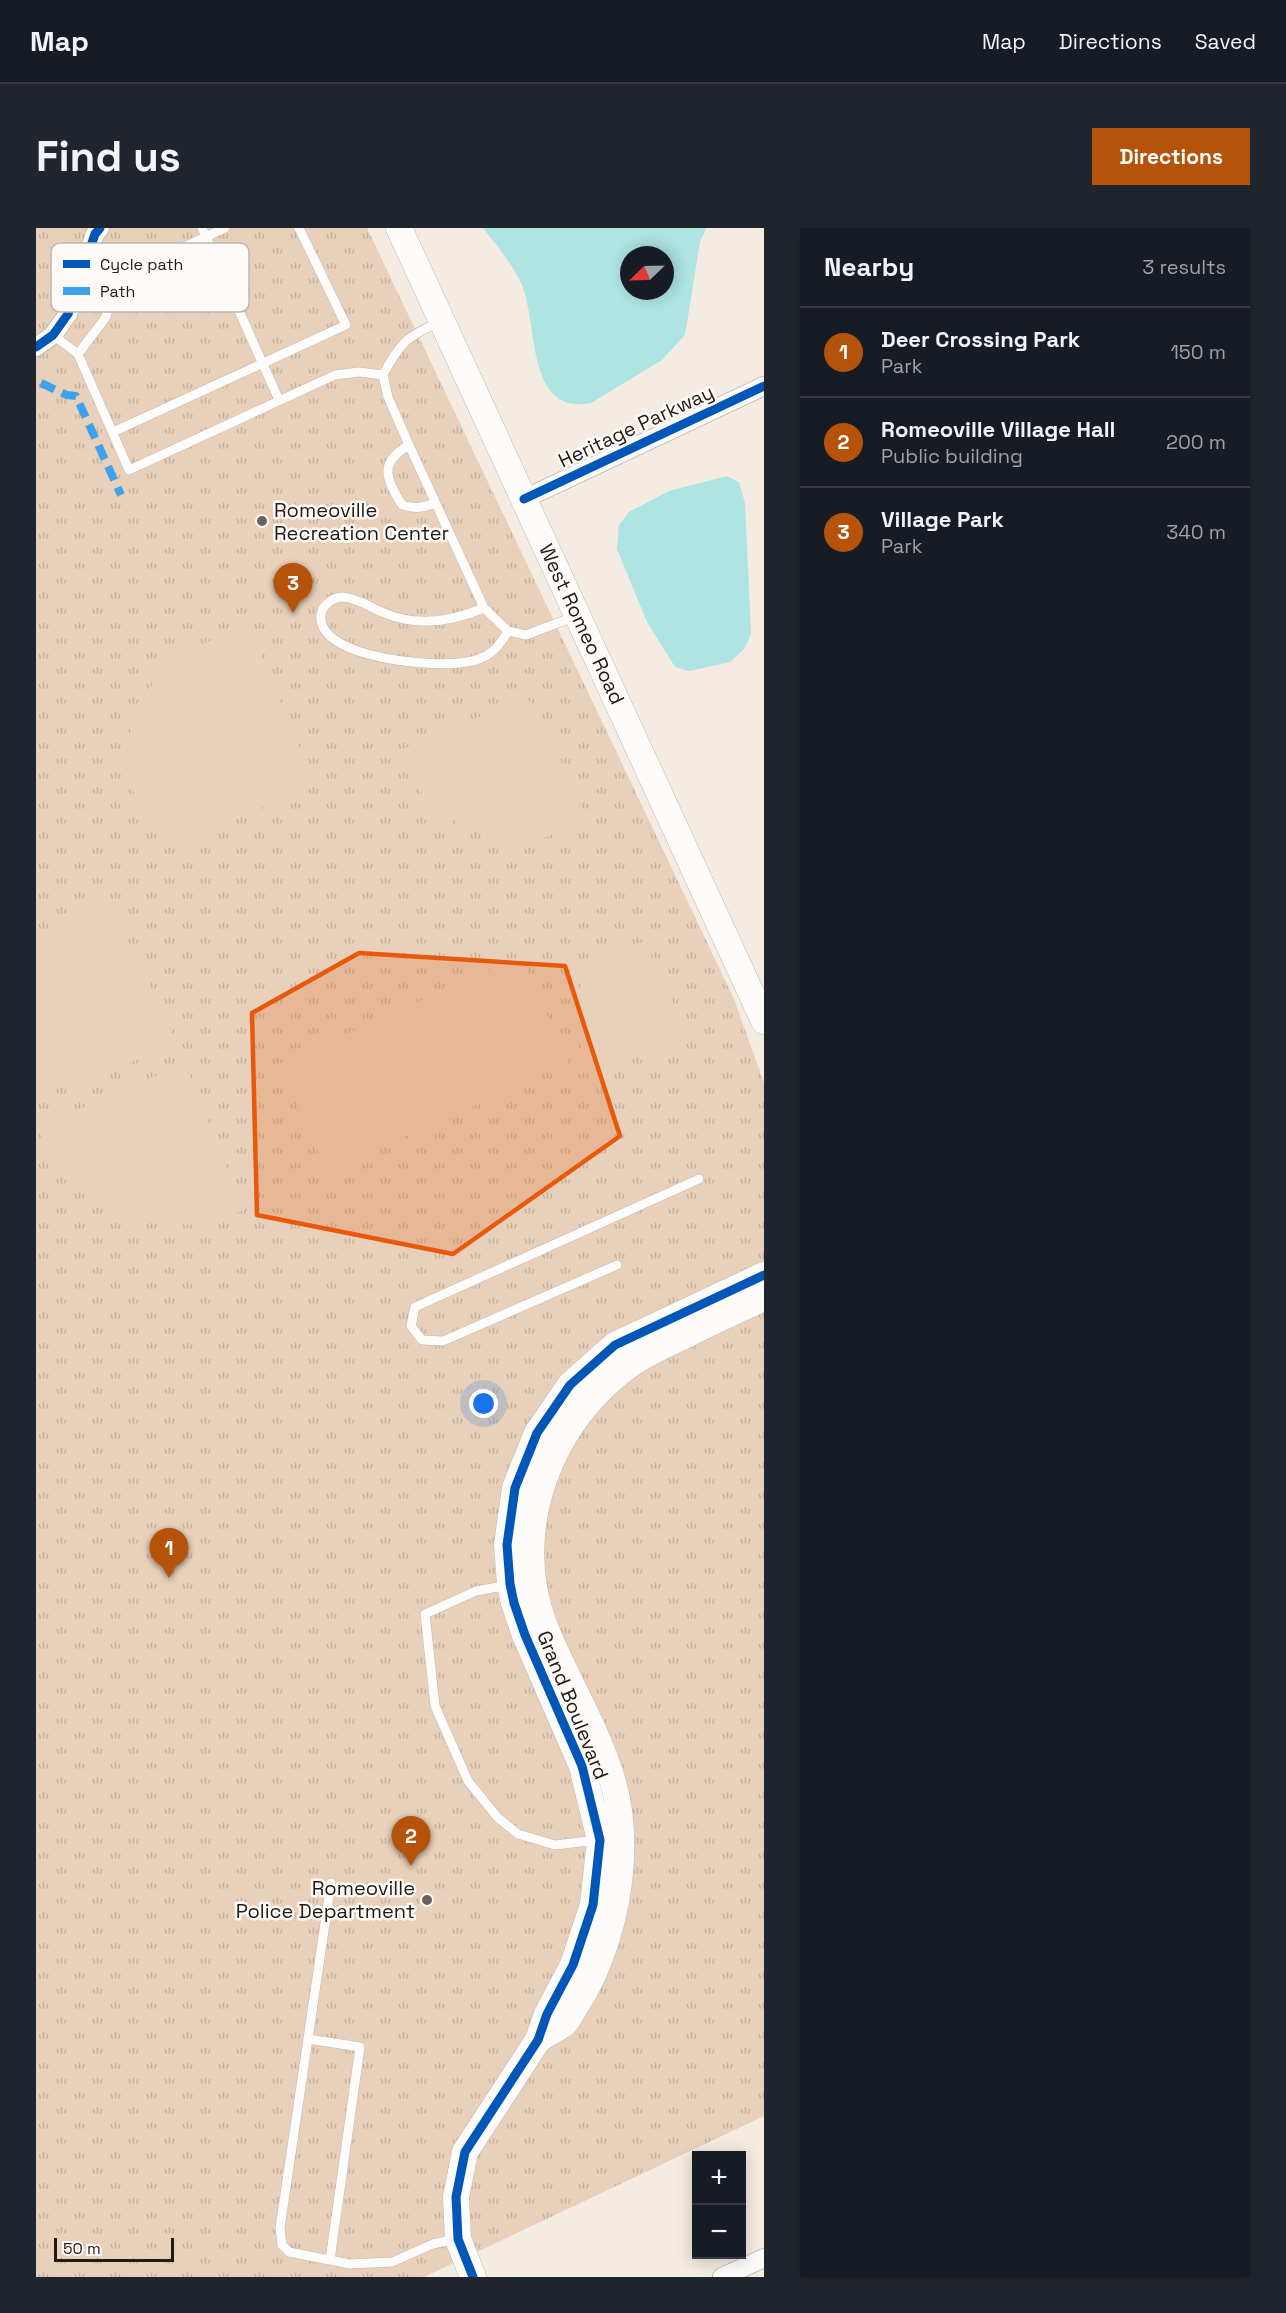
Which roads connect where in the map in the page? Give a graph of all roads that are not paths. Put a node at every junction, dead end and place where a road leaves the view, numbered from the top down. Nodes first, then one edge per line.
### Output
1 (100, 228) edge
2 (225, 228) edge
3 (299, 228) edge
4 (399, 228) edge
5 (203, 233) edge
6 (92, 243) edge
7 (184, 243) edge
8 (69, 312) edge
9 (107, 312) edge
10 (239, 312) edge
11 (443, 320) junction
12 (53, 335) junction
13 (36, 348) edge
14 (78, 354) junction
15 (262, 362) junction
16 (383, 375) junction
17 (762, 394) edge
18 (279, 400) junction
19 (113, 432) junction
20 (409, 446) junction
21 (524, 499) junction
22 (435, 503) junction
23 (484, 608) junction
24 (578, 615) junction
25 (508, 631) junction
26 (764, 1021) edge
27 (699, 1179) dead end
28 (617, 1265) dead end
29 (764, 1275) edge
30 (764, 1298) edge
31 (522, 1582) junction
32 (610, 1838) junction
33 (331, 1883) dead end
34 (308, 2039) junction
35 (458, 2239) junction
36 (764, 2258) edge
37 (330, 2260) junction
38 (730, 2275) edge
39 (473, 2277) edge

1 - 6 street
2 - 5 lane
3 - 15 lane
4 - 11 street, West Romeo Road
5 - 7 lane
8 - 12 street
9 - 14 lane
10 - 15 lane
11 - 16 lane
11 - 21 street, West Romeo Road
12 - 13 street
12 - 14 lane
14 - 19 lane
15 - 18 lane
15 - 19 lane
16 - 18 lane
16 - 20 lane
17 - 21 street, Heritage Parkway
18 - 19 lane
20 - 22 lane
20 - 22 lane
21 - 24 street, West Romeo Road
22 - 23 lane
23 - 25 lane
23 - 25 lane
24 - 25 lane
24 - 26 street, West Romeo Road
27 - 28 lane
29 - 31 street, Grand Boulevard
30 - 31 street, Grand Boulevard
31 - 32 street, Grand Boulevard
31 - 32 lane
32 - 35 street, Grand Boulevard
33 - 34 lane
34 - 37 lane
34 - 37 lane
35 - 37 lane
35 - 39 street, Grand Boulevard
36 - 38 street

